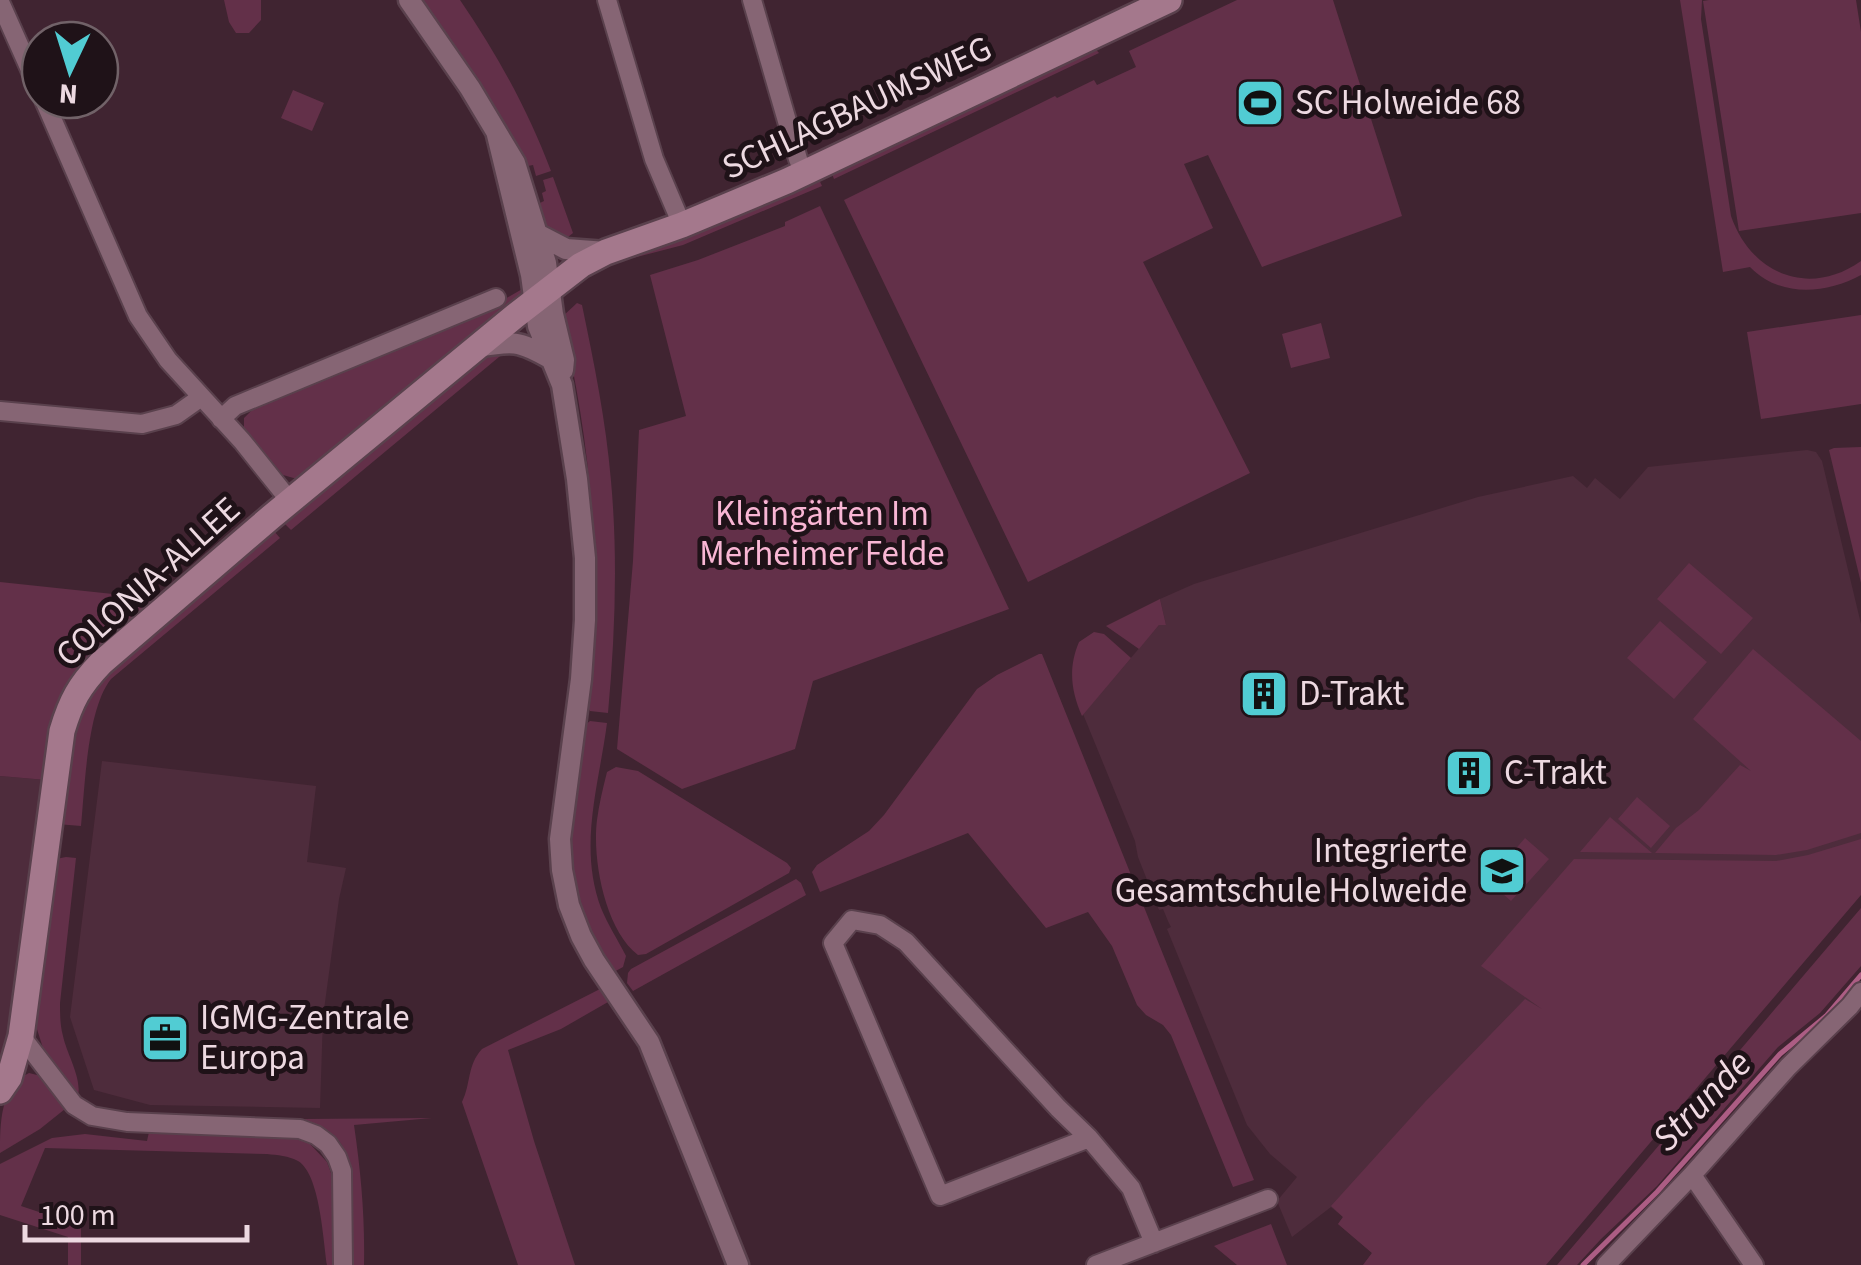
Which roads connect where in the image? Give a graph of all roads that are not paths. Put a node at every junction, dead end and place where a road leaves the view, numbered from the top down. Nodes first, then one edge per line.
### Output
1 (409, 0) edge
2 (607, 0) edge
3 (752, 0) edge
4 (1169, 0) edge
5 (0, 2) edge
6 (20, 47) edge
7 (53, 120) edge
8 (496, 131) junction
9 (804, 173) junction
10 (682, 226) junction
11 (539, 235) junction
12 (606, 252) junction
13 (542, 294) junction
14 (496, 298) dead end
15 (476, 347) junction
16 (551, 358) junction
17 (562, 385) junction
18 (200, 398) junction
19 (0, 411) edge
20 (222, 419) junction
21 (290, 501) junction
22 (1861, 992) edge
23 (21, 1036) junction
24 (0, 1091) edge
25 (1089, 1138) junction
26 (1692, 1175) junction
27 (1268, 1199) dead end
28 (1154, 1243) junction
29 (342, 1265) edge
30 (738, 1265) edge
31 (1096, 1265) edge
32 (1606, 1265) edge
33 (1754, 1265) edge

1 - 8 street
2 - 10 street
3 - 9 street
4 - 9 main road, SCHLAGBAUMSWEG
5 - 6 street
7 - 18 street
8 - 11 street
8 - 13 street
9 - 10 main road, SCHLAGBAUMSWEG
10 - 12 main road, SCHLAGBAUMSWEG
11 - 12 street
11 - 13 street
12 - 13 main road, SCHLAGBAUMSWEG
13 - 15 main road, COLONIA-ALLEE
13 - 16 street
13 - 17 street
14 - 20 street
15 - 16 street
15 - 21 main road, COLONIA-ALLEE
16 - 17 street
17 - 30 street
18 - 19 street
18 - 20 street
20 - 21 street
21 - 23 main road, COLONIA-ALLEE
22 - 26 street
23 - 24 main road, COLONIA-ALLEE
23 - 29 street
25 - 25 street
25 - 28 street
26 - 32 street
26 - 33 street
27 - 28 street
28 - 31 street

